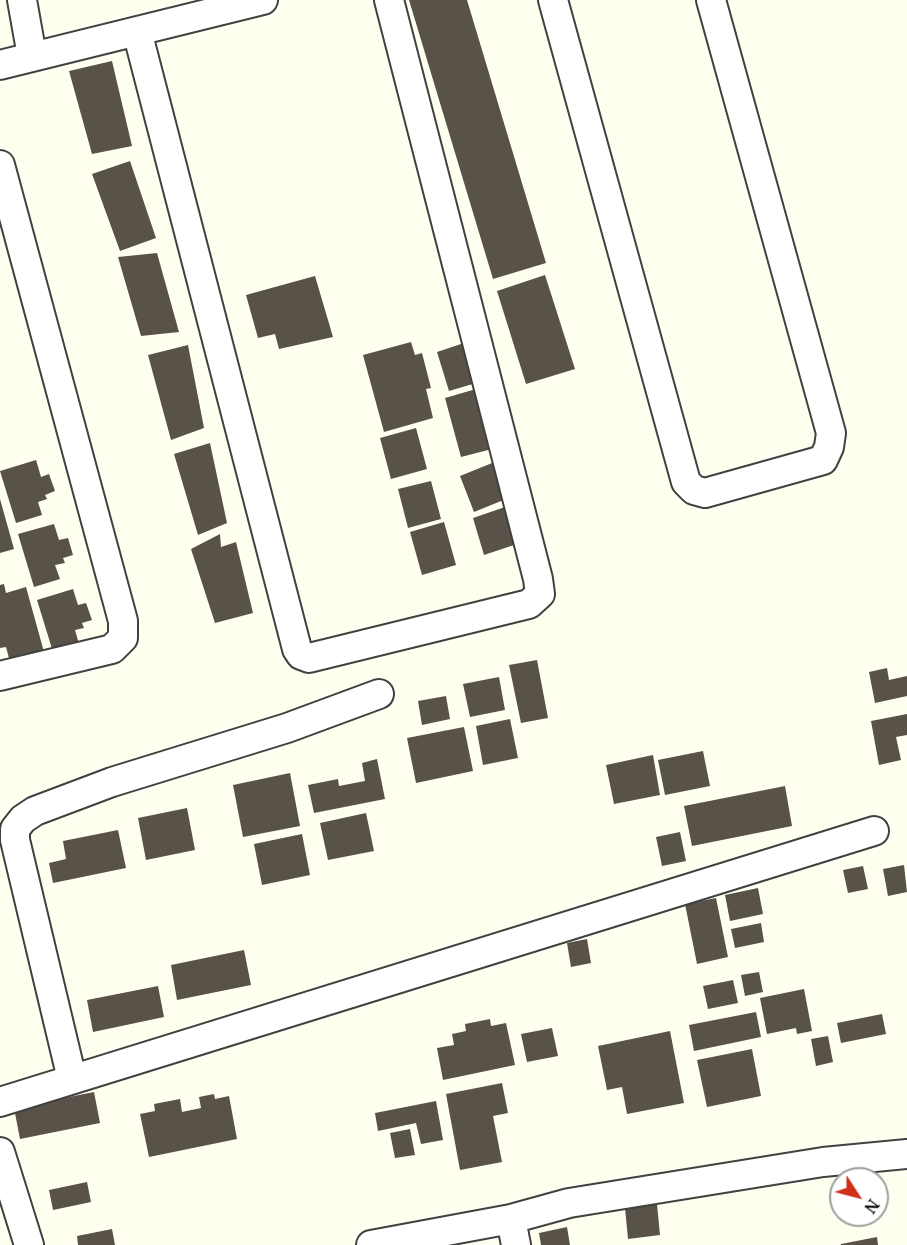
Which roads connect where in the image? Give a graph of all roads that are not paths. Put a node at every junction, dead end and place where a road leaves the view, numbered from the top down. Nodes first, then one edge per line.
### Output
1 (22, 0) edge
2 (263, 0) edge
3 (389, 0) edge
4 (553, 0) edge
5 (711, 0) edge
6 (196, 8) edge
7 (137, 31) junction
8 (32, 56) junction
9 (0, 65) edge
10 (0, 165) edge
11 (0, 676) edge
12 (379, 694) dead end
13 (874, 831) dead end
14 (72, 1079) junction
15 (0, 1102) edge
16 (0, 1152) edge
17 (907, 1154) edge
18 (514, 1232) edge
19 (29, 1245) edge
20 (371, 1245) edge

1 - 8 street
2 - 6 street
3 - 7 street
4 - 5 street
6 - 7 street
7 - 8 street
8 - 9 street
10 - 11 street
12 - 14 street
13 - 14 street
14 - 15 street
16 - 19 street
17 - 18 street
18 - 20 street

